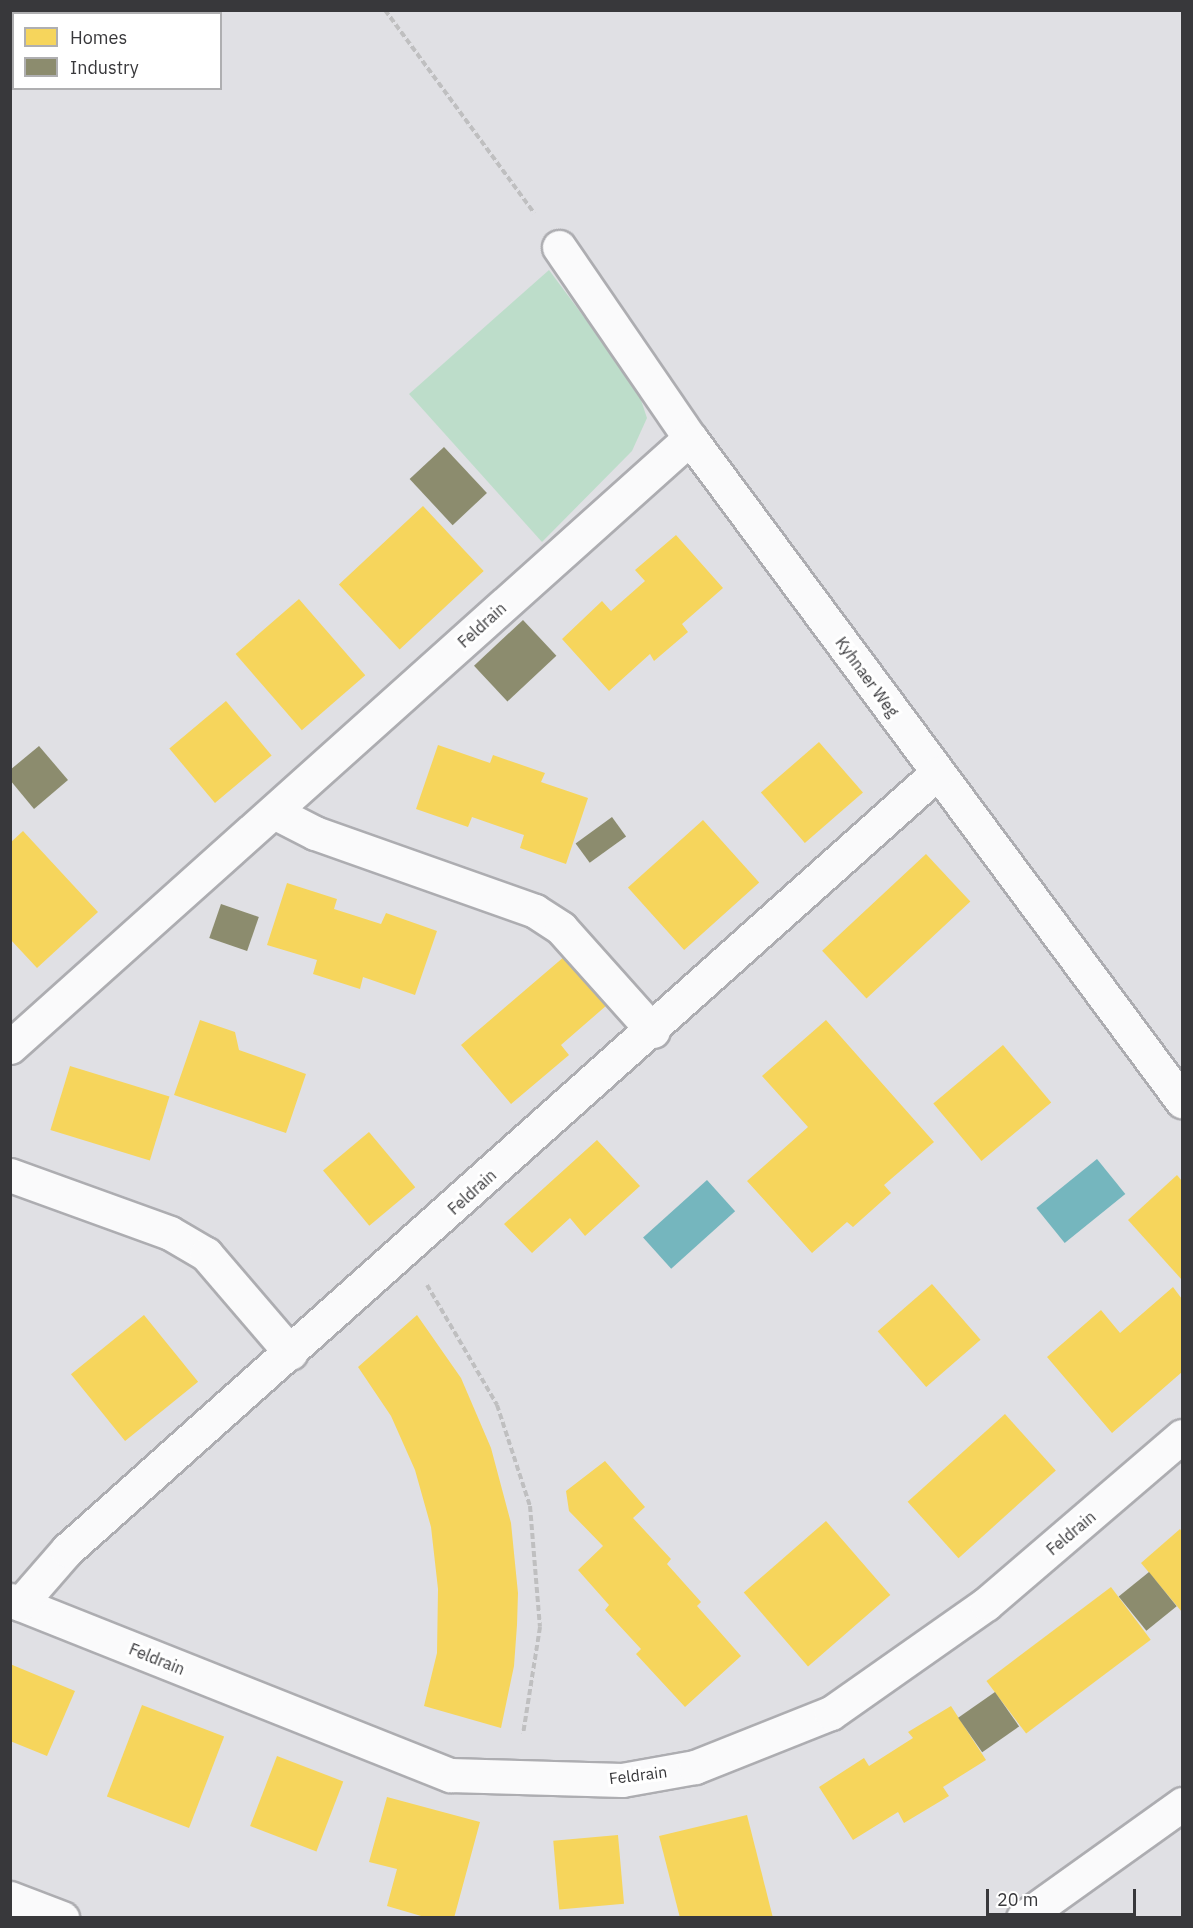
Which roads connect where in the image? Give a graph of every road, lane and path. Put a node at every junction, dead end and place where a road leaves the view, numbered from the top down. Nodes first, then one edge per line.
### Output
1 (386, 10) edge
2 (559, 248) joint
3 (690, 438) junction
4 (937, 773) junction
5 (274, 812) junction
6 (652, 1031) junction
7 (10, 1047) edge
8 (1182, 1101) edge
9 (10, 1175) edge
10 (404, 1253) junction
11 (291, 1353) junction
12 (1182, 1436) edge
13 (15, 1602) edge
14 (514, 1779) junction
15 (1182, 1804) edge
16 (10, 1898) edge
17 (62, 1917) edge
18 (1023, 1917) edge

1 - 2 path
2 - 3 street, Kyhnaer Weg
3 - 4 street, Kyhnaer Weg
3 - 5 street, Feldrain
4 - 6 street, Feldrain
4 - 8 street, Kyhnaer Weg
5 - 6 street
5 - 7 street, Feldrain
6 - 10 street, Feldrain
9 - 11 street
10 - 11 street, Feldrain
10 - 14 path
11 - 13 street, Feldrain
12 - 14 street, Feldrain
13 - 14 street, Feldrain
15 - 18 street
16 - 17 street

